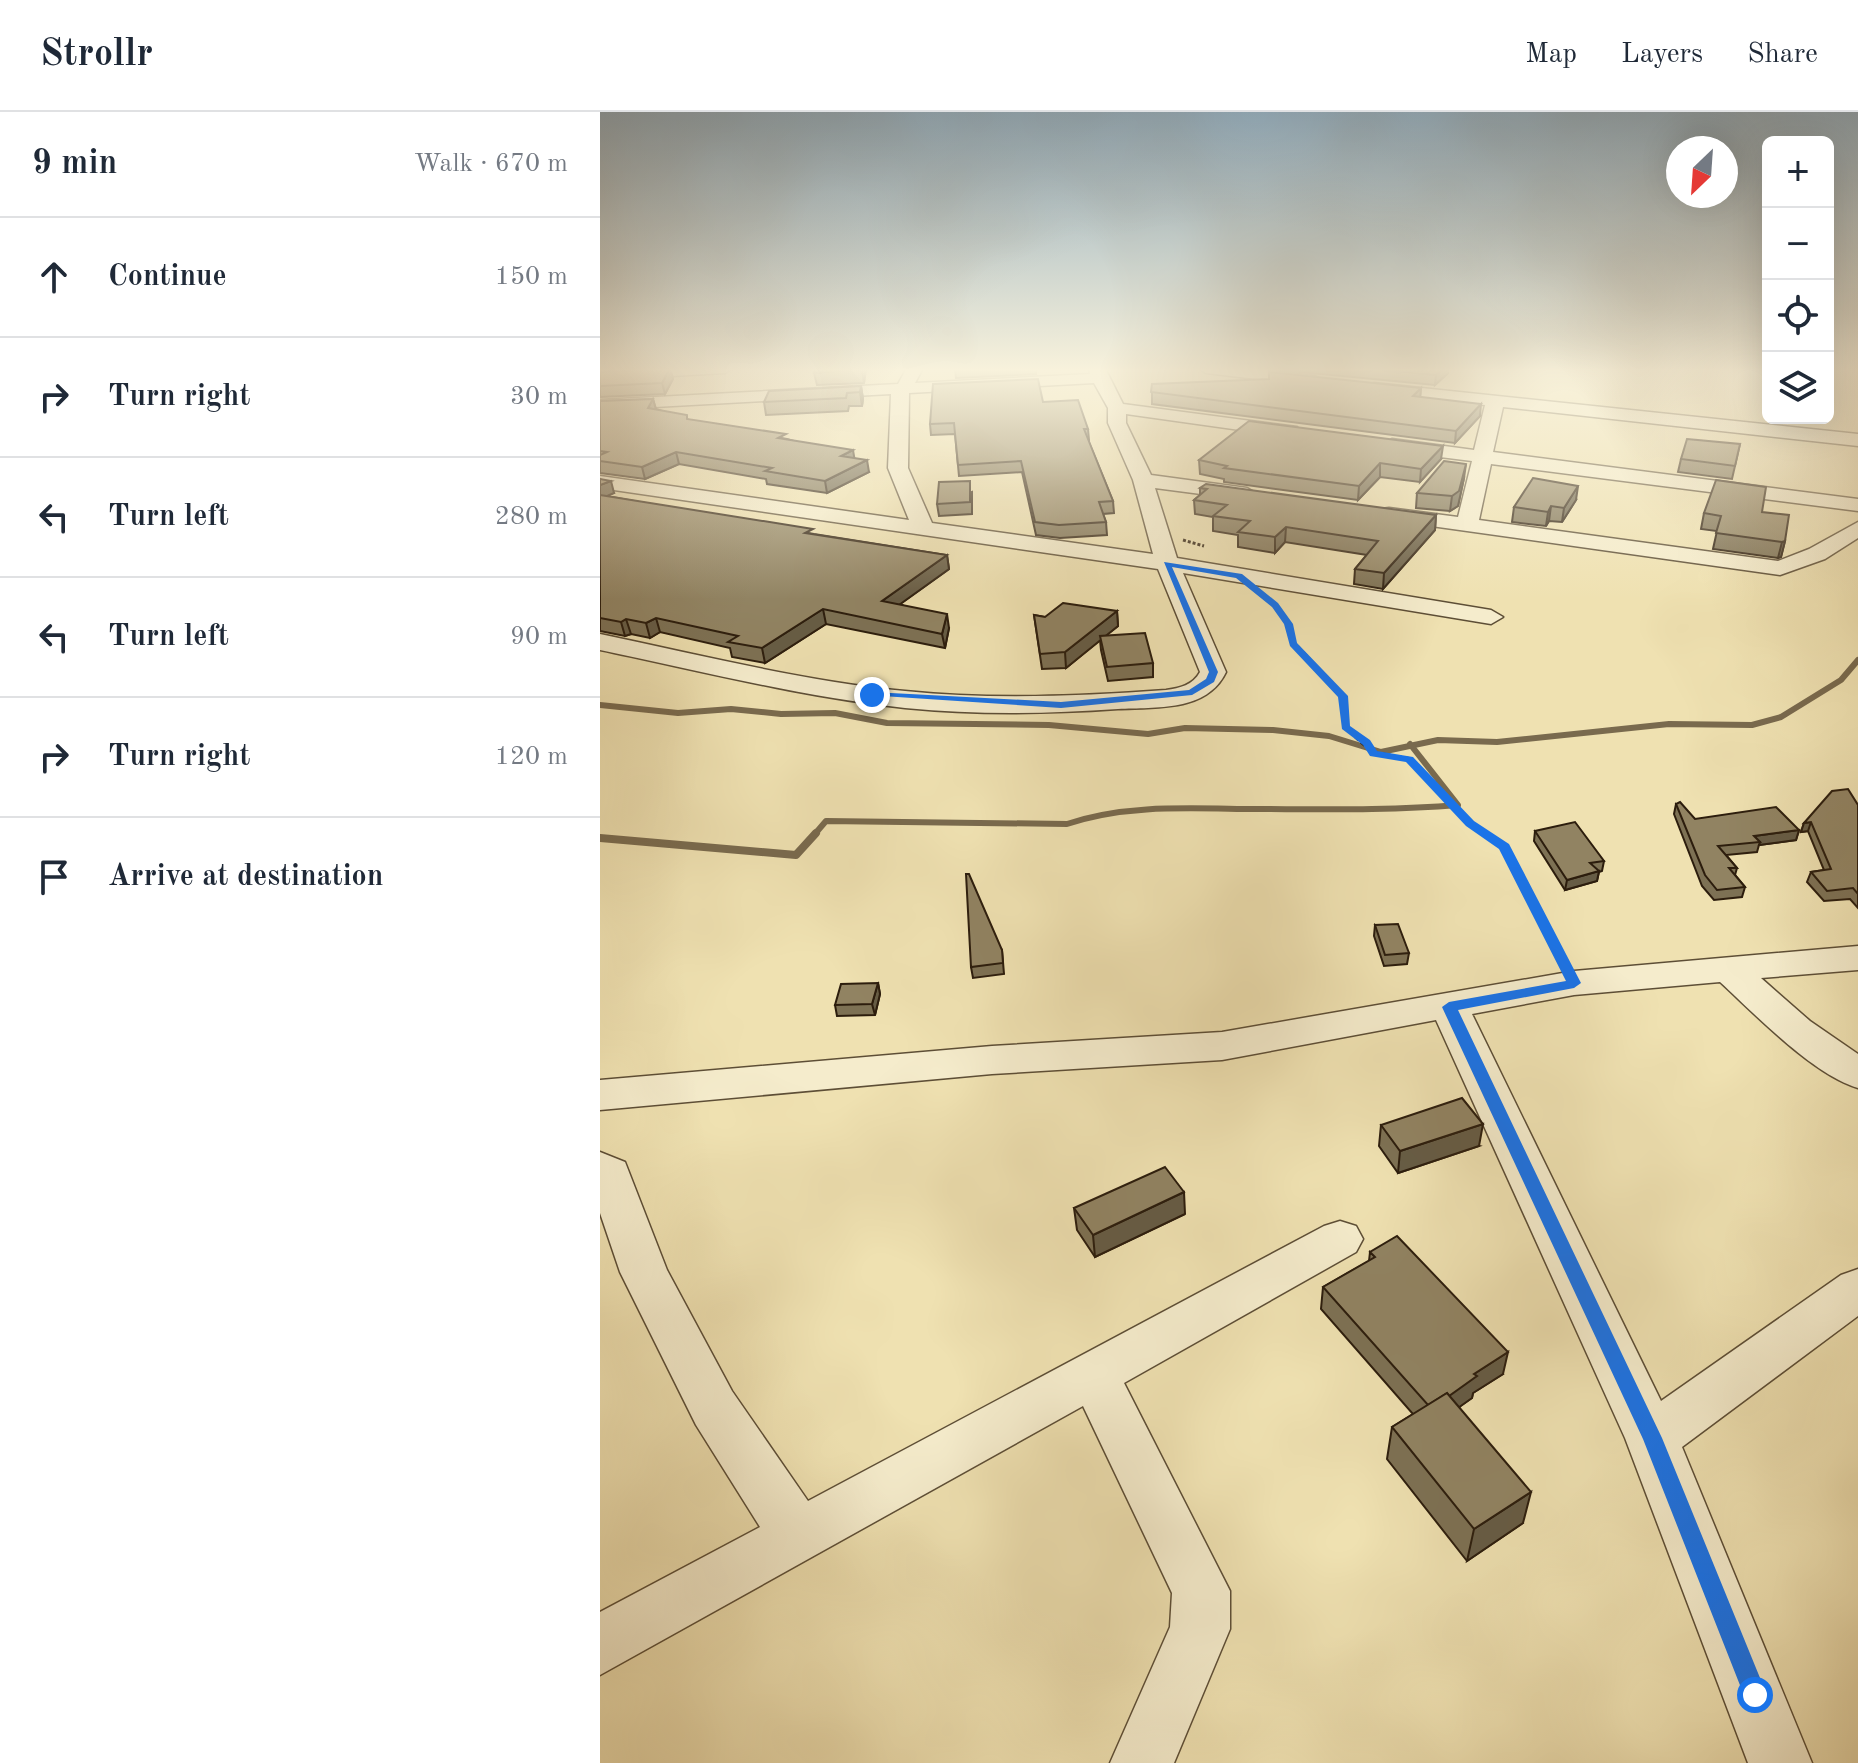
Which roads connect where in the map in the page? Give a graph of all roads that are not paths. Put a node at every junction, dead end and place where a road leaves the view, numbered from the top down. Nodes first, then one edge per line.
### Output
1 (898, 445) edge
2 (1127, 445) edge
3 (1398, 445) edge
4 (1486, 445) edge
5 (1483, 457) junction
6 (1143, 480) junction
7 (600, 482) edge
8 (1266, 497) edge
9 (1858, 505) edge
10 (1374, 512) edge
11 (1467, 524) junction
12 (1858, 529) edge
13 (924, 530) junction
14 (1167, 563) junction
15 (1491, 617) dead end
16 (600, 642) edge
17 (1858, 958) edge
18 (1730, 971) junction
19 (1449, 1007) junction
20 (1858, 1074) edge
21 (600, 1095) edge
22 (600, 1169) edge
23 (1340, 1239) dead end
24 (1858, 1289) edge
25 (1094, 1376) junction
26 (1652, 1438) junction
27 (799, 1536) junction
28 (600, 1645) edge
29 (1142, 1763) edge
30 (1780, 1763) edge

1 - 13 street
2 - 6 street
3 - 5 street
4 - 5 street
5 - 9 street
5 - 11 street
6 - 8 street
6 - 14 street
7 - 13 street
10 - 11 street
11 - 12 street
13 - 14 street
14 - 15 street
14 - 16 street
17 - 18 street
18 - 19 street
18 - 20 street
19 - 21 street
19 - 26 street
22 - 27 street
23 - 25 street
24 - 26 street
25 - 27 street
25 - 29 street
26 - 30 street
27 - 28 street

